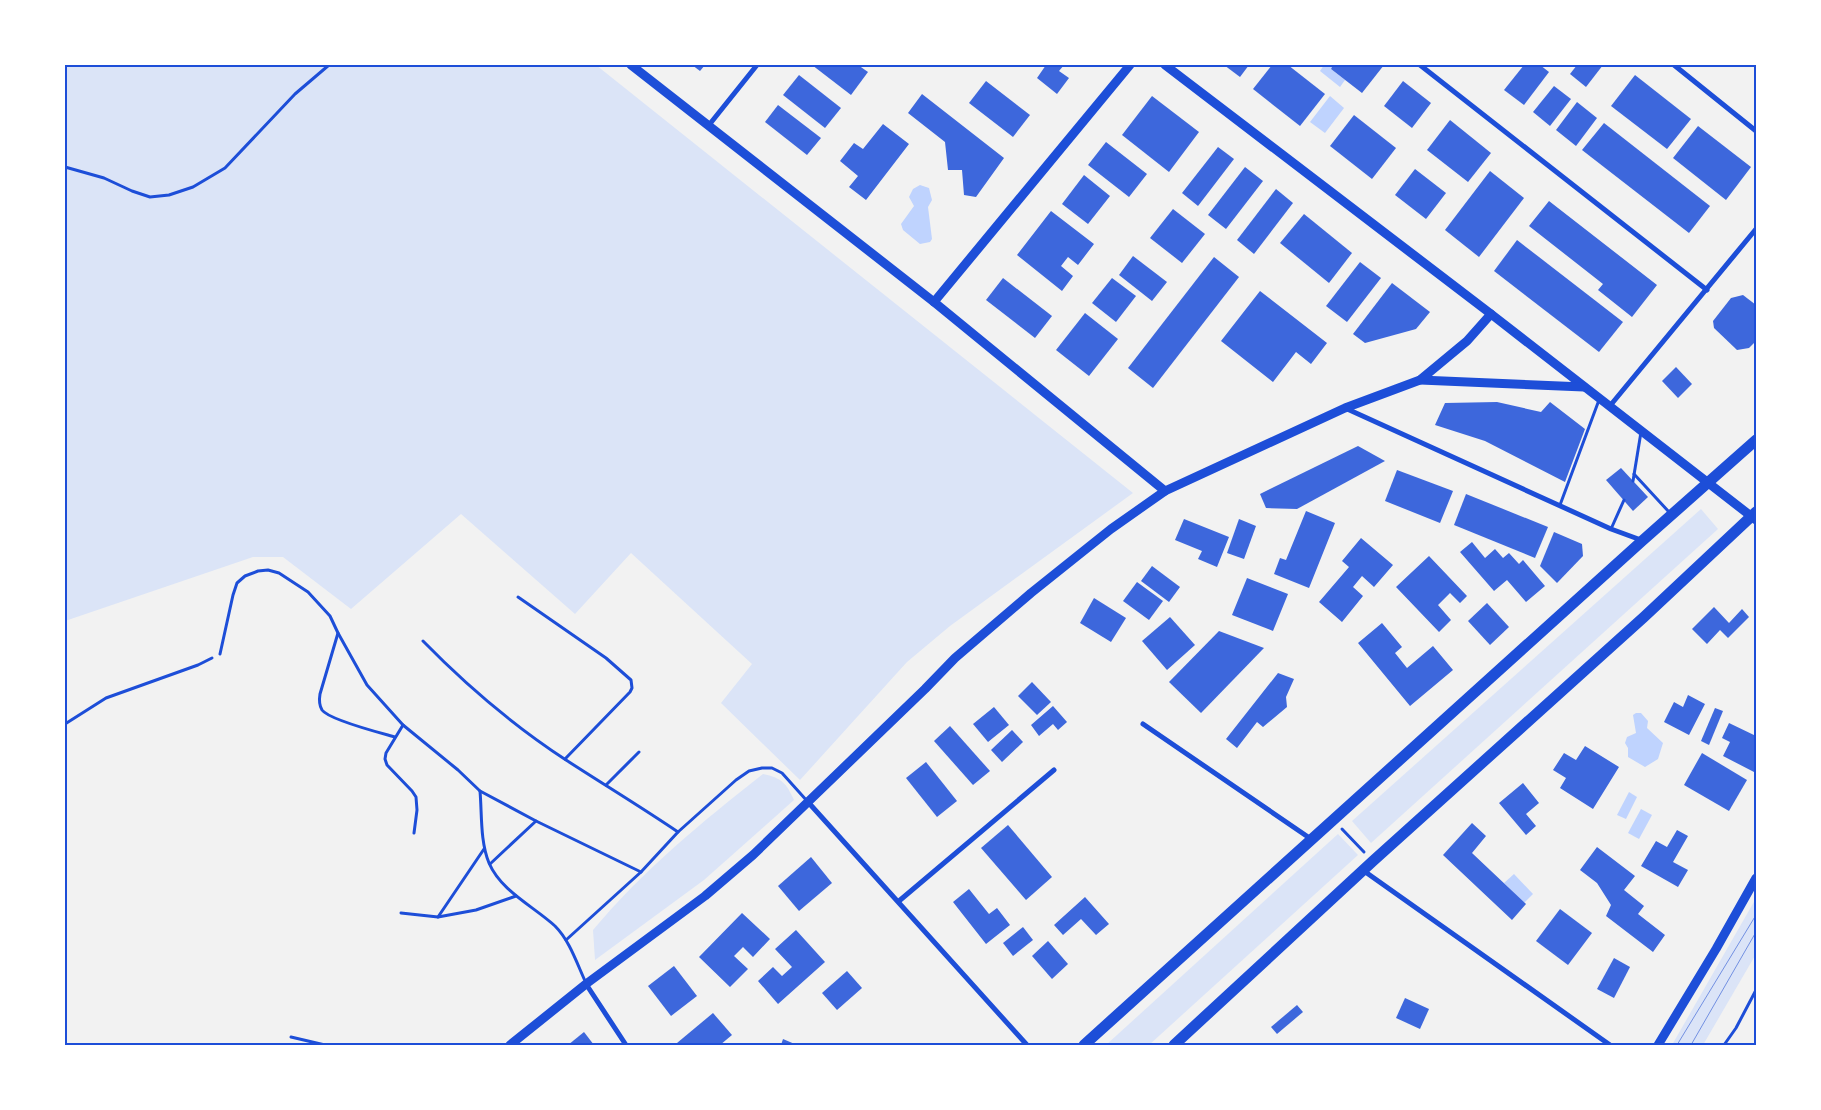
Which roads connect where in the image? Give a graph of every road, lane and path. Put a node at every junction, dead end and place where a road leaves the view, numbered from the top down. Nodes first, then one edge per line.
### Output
1 (329, 65) edge
2 (631, 65) edge
3 (757, 65) edge
4 (1130, 65) edge
5 (1165, 65) edge
6 (1420, 65) edge
7 (1674, 65) edge
8 (708, 125) junction
9 (1756, 131) edge
10 (65, 167) edge
11 (1756, 229) edge
12 (1707, 290) junction
13 (934, 302) junction
14 (1491, 314) junction
15 (1420, 380) junction
16 (1584, 387) junction
17 (1599, 398) junction
18 (1610, 407) junction
19 (1345, 408) junction
20 (1641, 431) junction
21 (1756, 440) edge
22 (1634, 474) junction
23 (1633, 481) dead end
24 (1708, 483) junction
25 (1165, 491) junction
26 (1624, 500) dead end
27 (1560, 505) junction
28 (1671, 515) junction
29 (1755, 516) edge
30 (1611, 528) junction
31 (1642, 540) junction
32 (518, 597) dead end
33 (338, 633) junction
34 (422, 641) dead end
35 (220, 654) joint
36 (65, 724) edge
37 (1143, 724) dead end
38 (403, 725) junction
39 (395, 737) junction
40 (639, 752) dead end
41 (565, 759) junction
42 (1054, 770) dead end
43 (606, 785) junction
44 (480, 791) junction
45 (808, 802) junction
46 (1333, 820) junction
47 (536, 821) junction
48 (678, 832) junction
49 (414, 833) dead end
50 (1311, 840) junction
51 (484, 849) junction
52 (1373, 861) junction
53 (490, 864) junction
54 (1364, 870) junction
55 (641, 872) junction
56 (1756, 878) edge
57 (517, 896) junction
58 (899, 901) junction
59 (401, 912) dead end
60 (438, 917) junction
61 (566, 940) junction
62 (586, 984) junction
63 (1756, 990) edge
64 (291, 1037) dead end
65 (325, 1045) edge
66 (510, 1045) edge
67 (626, 1045) edge
68 (1027, 1045) edge
69 (1084, 1045) edge
70 (1174, 1045) edge
71 (1610, 1045) edge
72 (1658, 1045) edge
73 (1724, 1045) edge

1 - 10 lane
2 - 8 street
3 - 8 street
4 - 13 street
5 - 14 street
6 - 12 street
7 - 9 street
8 - 13 street
11 - 12 street
12 - 18 street
13 - 25 street
14 - 15 street
14 - 16 street
15 - 16 street
15 - 19 street
16 - 17 street
17 - 18 street
17 - 27 lane
18 - 20 street
19 - 25 street
19 - 27 street
20 - 22 lane
20 - 24 street
21 - 24 highway
22 - 23 lane
22 - 28 lane
24 - 28 highway
24 - 29 street
25 - 45 street
26 - 30 lane
27 - 30 street
28 - 31 highway
29 - 52 highway
30 - 31 street
31 - 46 highway
32 - 41 lane
33 - 35 lane
33 - 38 lane
33 - 39 lane
34 - 41 lane
35 - 36 path
37 - 50 street
38 - 39 lane
38 - 44 lane
39 - 49 lane
40 - 43 lane
41 - 43 lane
42 - 58 street
43 - 48 lane
44 - 47 lane
44 - 51 lane
45 - 48 lane
45 - 58 street
45 - 62 street
46 - 50 highway
46 - 52 path
47 - 53 lane
47 - 55 lane
48 - 55 lane
50 - 69 highway
51 - 53 lane
51 - 60 lane
52 - 54 highway
53 - 57 lane
54 - 70 highway
54 - 71 street
55 - 61 lane
56 - 72 street
57 - 60 lane
57 - 61 lane
58 - 68 street
59 - 60 lane
61 - 62 lane
62 - 66 street
62 - 67 street
63 - 73 path
64 - 65 lane

